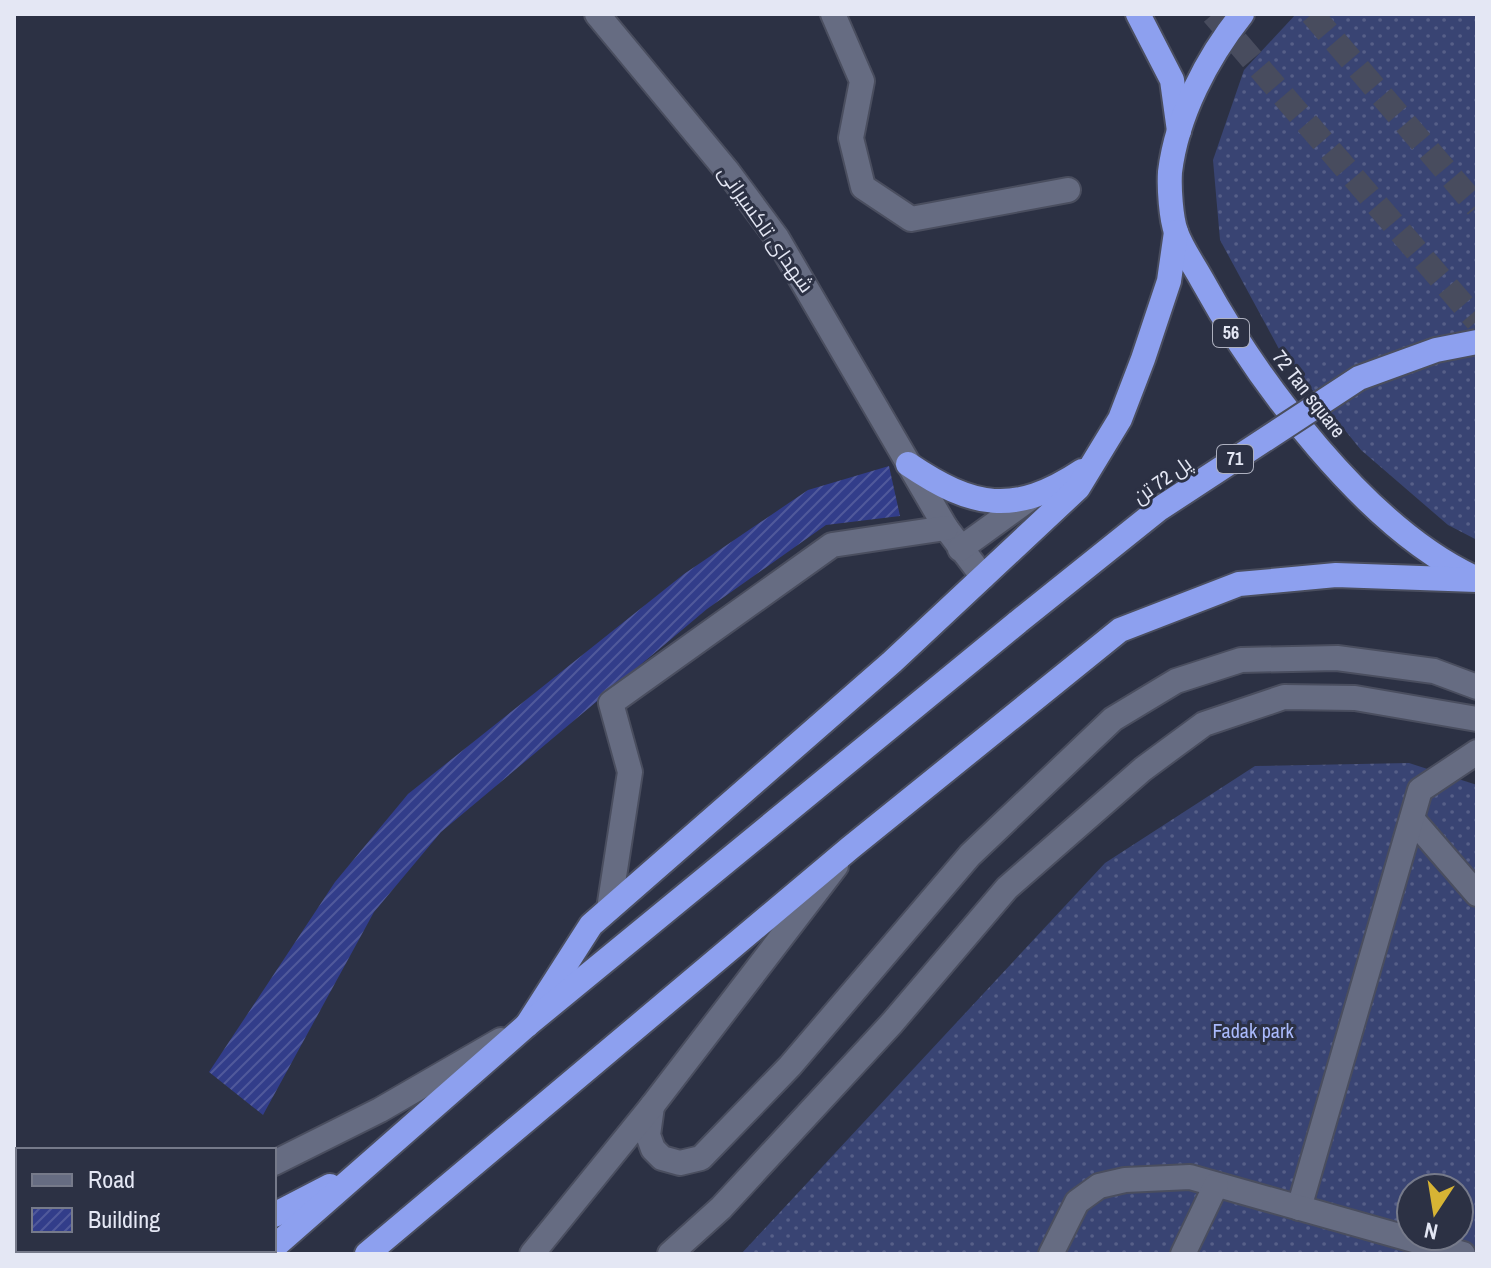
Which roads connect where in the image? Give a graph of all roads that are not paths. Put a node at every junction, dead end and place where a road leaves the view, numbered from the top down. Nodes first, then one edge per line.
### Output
1 (597, 14) edge
2 (833, 14) edge
3 (1138, 14) edge
4 (1242, 14) edge
5 (1180, 136) junction
6 (1068, 190) dead end
7 (1176, 232) junction
8 (1477, 342) edge
9 (1094, 463) junction
10 (908, 464) junction
11 (1029, 499) junction
12 (946, 528) junction
13 (960, 549) junction
14 (983, 577) junction
15 (1477, 580) edge
16 (1477, 687) edge
17 (1477, 719) edge
18 (1477, 752) edge
19 (1412, 819) junction
20 (850, 848) junction
21 (1477, 894) edge
22 (609, 909) junction
23 (527, 1025) junction
24 (652, 1106) junction
25 (276, 1162) edge
26 (371, 1164) junction
27 (1216, 1185) junction
28 (1299, 1208) junction
29 (276, 1214) edge
30 (276, 1246) edge
31 (367, 1254) edge
32 (532, 1254) edge
33 (670, 1254) edge
34 (1051, 1254) edge
35 (1183, 1254) edge
36 (1463, 1254) edge

1 - 10 street, شهدای تاکسیرانی
2 - 6 street
3 - 5 highway
4 - 5 highway, 72 Tan square / 56
5 - 7 highway, 72 Tan square / 56
7 - 9 highway
7 - 15 highway, 72 Tan square / 56
8 - 23 highway, پل 72 تن / 71, bridge
9 - 11 highway
9 - 14 highway
10 - 11 highway
10 - 12 street, شهدای تاکسیرانی
11 - 13 street
12 - 13 street, شهدای تاکسیرانی
12 - 22 street
13 - 14 street, شهدای تاکسیرانی
14 - 22 highway
15 - 20 highway
16 - 24 street
17 - 33 street
18 - 19 street
19 - 21 street
19 - 28 street
20 - 24 street
20 - 31 highway
22 - 23 highway
23 - 25 street
23 - 26 highway
24 - 32 street
26 - 29 highway
26 - 30 highway
27 - 28 street
27 - 34 street
27 - 35 street
28 - 36 street

